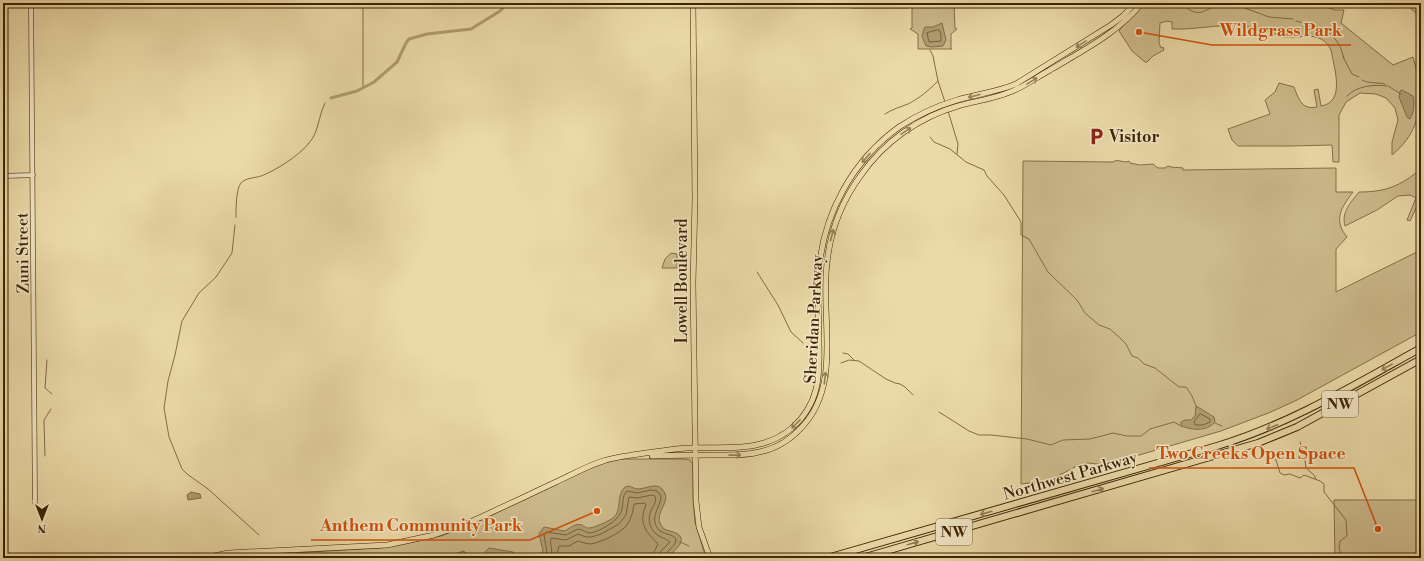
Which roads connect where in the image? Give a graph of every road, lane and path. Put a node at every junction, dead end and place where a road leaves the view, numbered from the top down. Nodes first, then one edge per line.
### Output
1 (31, 3) edge
2 (693, 3) edge
3 (1135, 3) edge
4 (1142, 3) edge
5 (33, 175) junction
6 (3, 176) edge
7 (1421, 348) edge
8 (1421, 359) edge
9 (696, 448) junction
10 (696, 455) junction
11 (629, 456) junction
12 (35, 502) dead end
13 (205, 558) edge
14 (710, 558) edge
15 (827, 558) edge
16 (862, 558) edge

1 - 5 street, Zuni Street
2 - 9 main road, Lowell Boulevard
3 -> 9 main road, Sheridan Parkway
10 -> 4 main road, Sheridan Parkway
5 - 6 street
5 - 12 street, Zuni Street
7 -> 15 highway, Northwest Parkway / NW
16 -> 8 highway, Northwest Parkway / NW
9 - 10 main road, Lowell Boulevard
9 - 11 main road, Sheridan Parkway
10 - 11 main road, Sheridan Parkway
10 - 14 main road, Lowell Boulevard
11 - 13 main road, Sheridan Parkway

